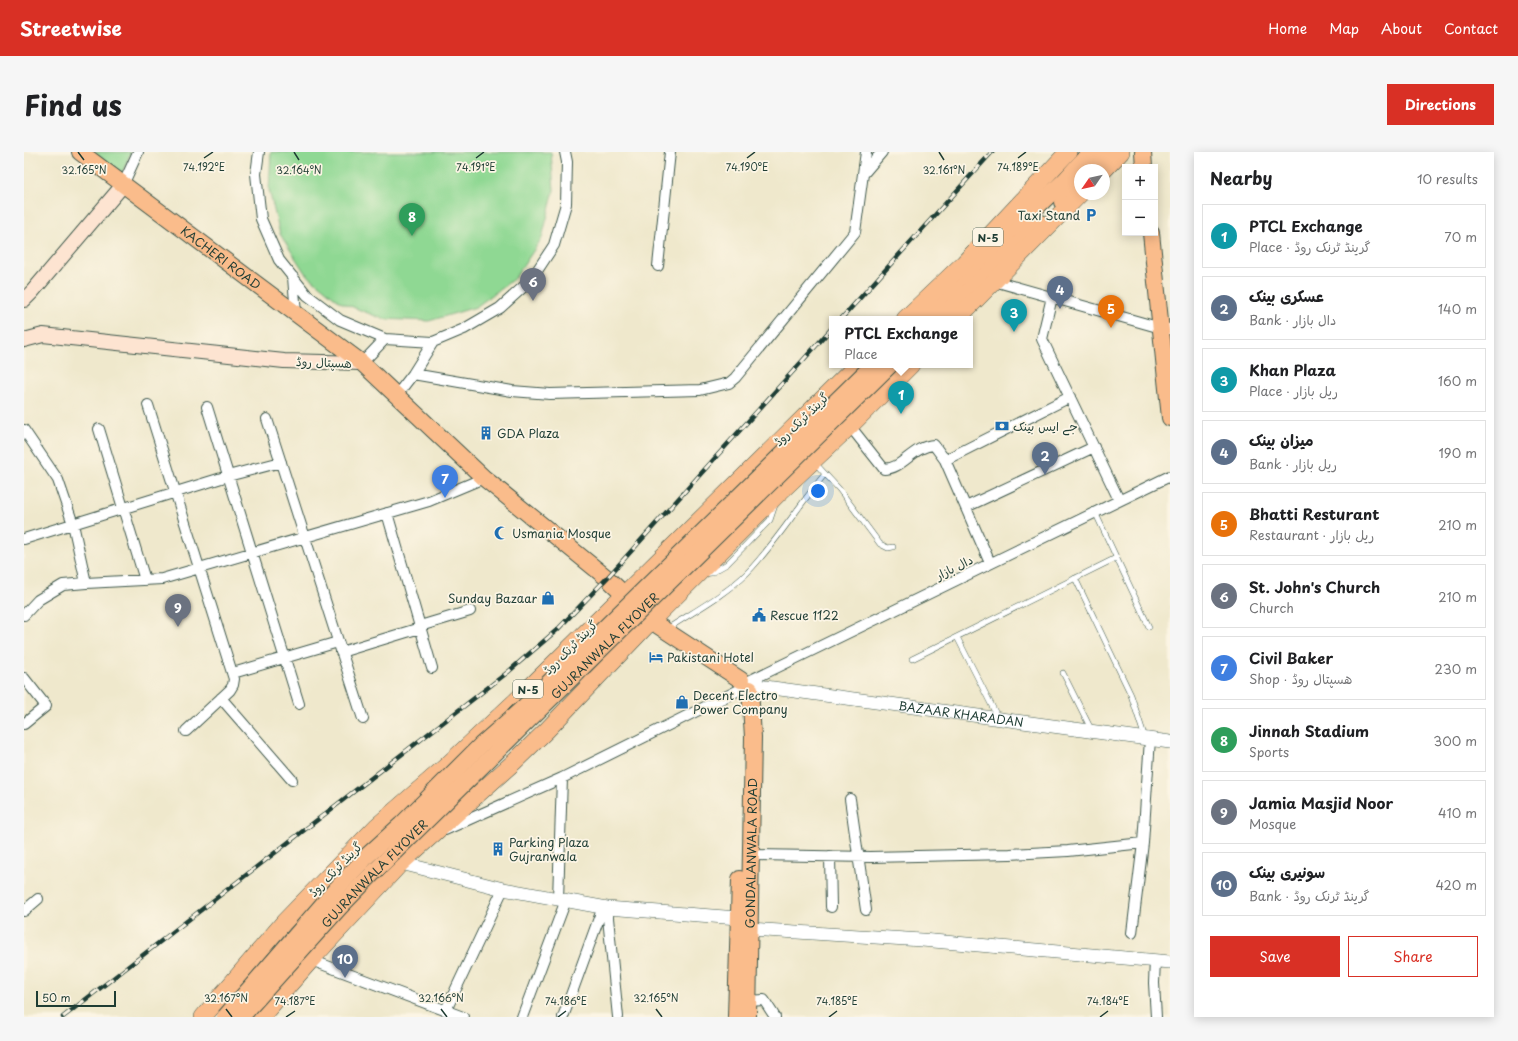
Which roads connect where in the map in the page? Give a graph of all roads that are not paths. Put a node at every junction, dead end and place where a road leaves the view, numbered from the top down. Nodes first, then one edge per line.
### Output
1 (80, 152) edge
2 (138, 152) edge
3 (259, 152) edge
4 (565, 152) edge
5 (670, 152) edge
6 (866, 152) edge
7 (882, 152) edge
8 (1068, 152) edge
9 (1090, 152) edge
10 (1108, 152) edge
11 (1121, 152) edge
12 (1143, 152) edge
13 (1097, 164) edge
14 (1110, 164) edge
15 (1144, 164) edge
16 (864, 173) junction
17 (123, 185) junction
18 (1074, 189) edge
19 (1074, 200) edge
20 (1151, 236) edge
21 (658, 266) dead end
22 (293, 277) junction
23 (994, 281) junction
24 (1052, 297) junction
25 (24, 300) edge
26 (296, 314) junction
27 (908, 316) edge
28 (923, 316) edge
29 (942, 316) edge
30 (960, 316) edge
31 (1166, 329) edge
32 (384, 339) junction
33 (24, 340) edge
34 (433, 342) junction
35 (362, 364) junction
36 (854, 368) edge
37 (871, 368) edge
38 (887, 368) edge
39 (908, 368) edge
40 (413, 374) junction
41 (396, 396) junction
42 (1070, 397) junction
43 (148, 406) dead end
44 (207, 407) dead end
45 (1170, 418) edge
46 (267, 419) dead end
47 (850, 426) junction
48 (99, 429) dead end
49 (24, 430) edge
50 (1094, 447) junction
51 (945, 460) junction
52 (281, 462) junction
53 (819, 468) junction
54 (750, 470) junction
55 (228, 476) junction
56 (1170, 476) edge
57 (484, 478) junction
58 (175, 493) junction
59 (779, 493) junction
60 (1119, 500) junction
61 (966, 508) junction
62 (123, 509) junction
63 (1095, 512) junction
64 (387, 513) junction
65 (72, 524) junction
66 (305, 537) junction
67 (24, 539) edge
68 (893, 547) dead end
69 (252, 553) junction
70 (1116, 558) junction
71 (990, 563) junction
72 (200, 568) junction
73 (1075, 578) junction
74 (144, 580) junction
75 (86, 583) junction
76 (624, 594) junction
77 (470, 611) dead end
78 (24, 615) edge
79 (659, 625) junction
80 (420, 627) junction
81 (1149, 627) dead end
82 (957, 637) junction
83 (340, 647) junction
84 (285, 658) junction
85 (912, 659) dead end
86 (432, 668) dead end
87 (233, 673) junction
88 (1063, 673) dead end
89 (24, 678) edge
90 (745, 686) junction
91 (221, 698) junction
92 (519, 698) junction
93 (299, 704) dead end
94 (362, 719) dead end
95 (999, 719) junction
96 (24, 724) edge
97 (547, 730) junction
98 (186, 731) dead end
99 (1092, 731) junction
100 (1148, 739) junction
101 (1170, 742) edge
102 (562, 778) junction
103 (292, 780) dead end
104 (850, 799) dead end
105 (431, 836) junction
106 (1143, 843) junction
107 (750, 855) junction
108 (830, 856) junction
109 (858, 857) junction
110 (401, 863) junction
111 (503, 889) junction
112 (562, 899) junction
113 (38, 900) dead end
114 (605, 907) junction
115 (831, 907) dead end
116 (866, 910) dead end
117 (24, 911) edge
118 (738, 918) junction
119 (750, 929) junction
120 (1132, 933) dead end
121 (311, 960) junction
122 (1156, 960) junction
123 (1170, 962) edge
124 (749, 1001) junction
125 (446, 1010) junction
126 (203, 1017) edge
127 (225, 1017) edge
128 (241, 1017) edge
129 (261, 1017) edge
130 (464, 1017) edge
131 (522, 1017) edge
132 (563, 1017) edge
133 (618, 1017) edge
134 (736, 1017) edge
135 (748, 1017) edge
136 (775, 1017) edge
137 (1156, 1017) edge

1 - 17 main road, KACHERI ROAD
2 - 17 street
3 - 22 street
4 - 34 street
5 - 21 street
6 - 16 street
7 - 16 street
8 - 27 highway, N-5
9 - 28 main road
10 - 13 main road
11 - 14 highway
12 - 15 main road
16 - 40 street
17 - 25 main road
17 - 26 main road, KACHERI ROAD
18 - 29 main road
19 - 23 highway
20 - 31 main road
22 - 26 street
22 - 32 street
23 - 24 street
23 - 30 highway
24 - 31 street
24 - 42 street
26 - 35 main road, KACHERI ROAD
31 - 45 main road
32 - 34 street
32 - 35 street
33 - 35 main road, ھسپتال روڈ
34 - 40 street
35 - 41 main road, ھسپتال روڈ
36 - 54 highway, گرینڈ ٹرنک روڈ / N-5
37 - 127 main road, GUJRANWALA FLYOVER, bridge
38 - 128 main road, GUJRANWALA FLYOVER, bridge
39 - 47 highway
40 - 41 street
41 - 57 main road, ھسپتال روڈ
42 - 50 street
42 - 51 street
43 - 58 street
44 - 55 street
46 - 52 street
47 - 51 street
47 - 53 highway
48 - 62 street
49 - 65 street
50 - 60 street
50 - 61 street
51 - 61 street
52 - 55 street
52 - 66 street
53 - 59 highway
53 - 68 lane
53 - 79 lane
54 - 59 highway
54 - 76 highway, گرینڈ ٹرنک روڈ / N-5
55 - 58 street
55 - 69 street
56 - 60 street, دال بازار
57 - 64 street
57 - 76 main road, ھسپتال روڈ
58 - 62 street
58 - 72 street
59 - 79 highway
60 - 63 street, دال بازار
61 - 71 street
62 - 65 street
62 - 74 street
63 - 70 lane
63 - 71 street, دال بازار
64 - 66 street
64 - 80 street
65 - 67 street
65 - 75 street
66 - 69 street
66 - 83 street
69 - 72 street
69 - 84 street
70 - 73 lane
70 - 81 lane
71 - 90 street, دال بازار
72 - 74 street
72 - 87 street
73 - 82 lane
73 - 100 lane
74 - 75 street
75 - 78 street
76 - 92 highway, گرینڈ ٹرنک روڈ / N-5
77 - 80 street
79 - 90 main road
79 - 97 highway
80 - 83 street
80 - 86 street
82 - 85 lane
82 - 95 lane
83 - 84 street
83 - 94 street
84 - 87 street
84 - 93 street
87 - 91 street
88 - 99 lane
89 - 96 street
90 - 95 street, BAZAAR KHARADAN
90 - 102 street, دال بازار
90 - 107 main road, GONDALANWALA ROAD
90 - 118 main road, GONDALANWALA ROAD
91 - 98 street
91 - 103 street
92 - 97 highway
92 - 126 highway, گرینڈ ٹرنک روڈ / N-5
95 - 99 street, BAZAAR KHARADAN
97 - 105 highway
99 - 100 street, BAZAAR KHARADAN
100 - 101 street, BAZAAR KHARADAN
100 - 106 street
102 - 105 street, دال بازار
102 - 112 street
104 - 109 street
105 - 110 highway
106 - 109 street
106 - 120 street
107 - 108 street
107 - 119 main road, GONDALANWALA ROAD
108 - 109 street
108 - 115 street
109 - 116 street
110 - 111 street
110 - 121 highway
111 - 112 street
111 - 125 street
112 - 114 street
112 - 131 street
113 - 117 street
114 - 118 street
114 - 132 street
114 - 133 street
118 - 119 street
118 - 134 main road, GONDALANWALA ROAD
119 - 122 street
119 - 124 main road, GONDALANWALA ROAD
121 - 125 street
121 - 129 highway
122 - 123 street
122 - 137 street
124 - 135 main road, GONDALANWALA ROAD
124 - 136 street
125 - 130 street

